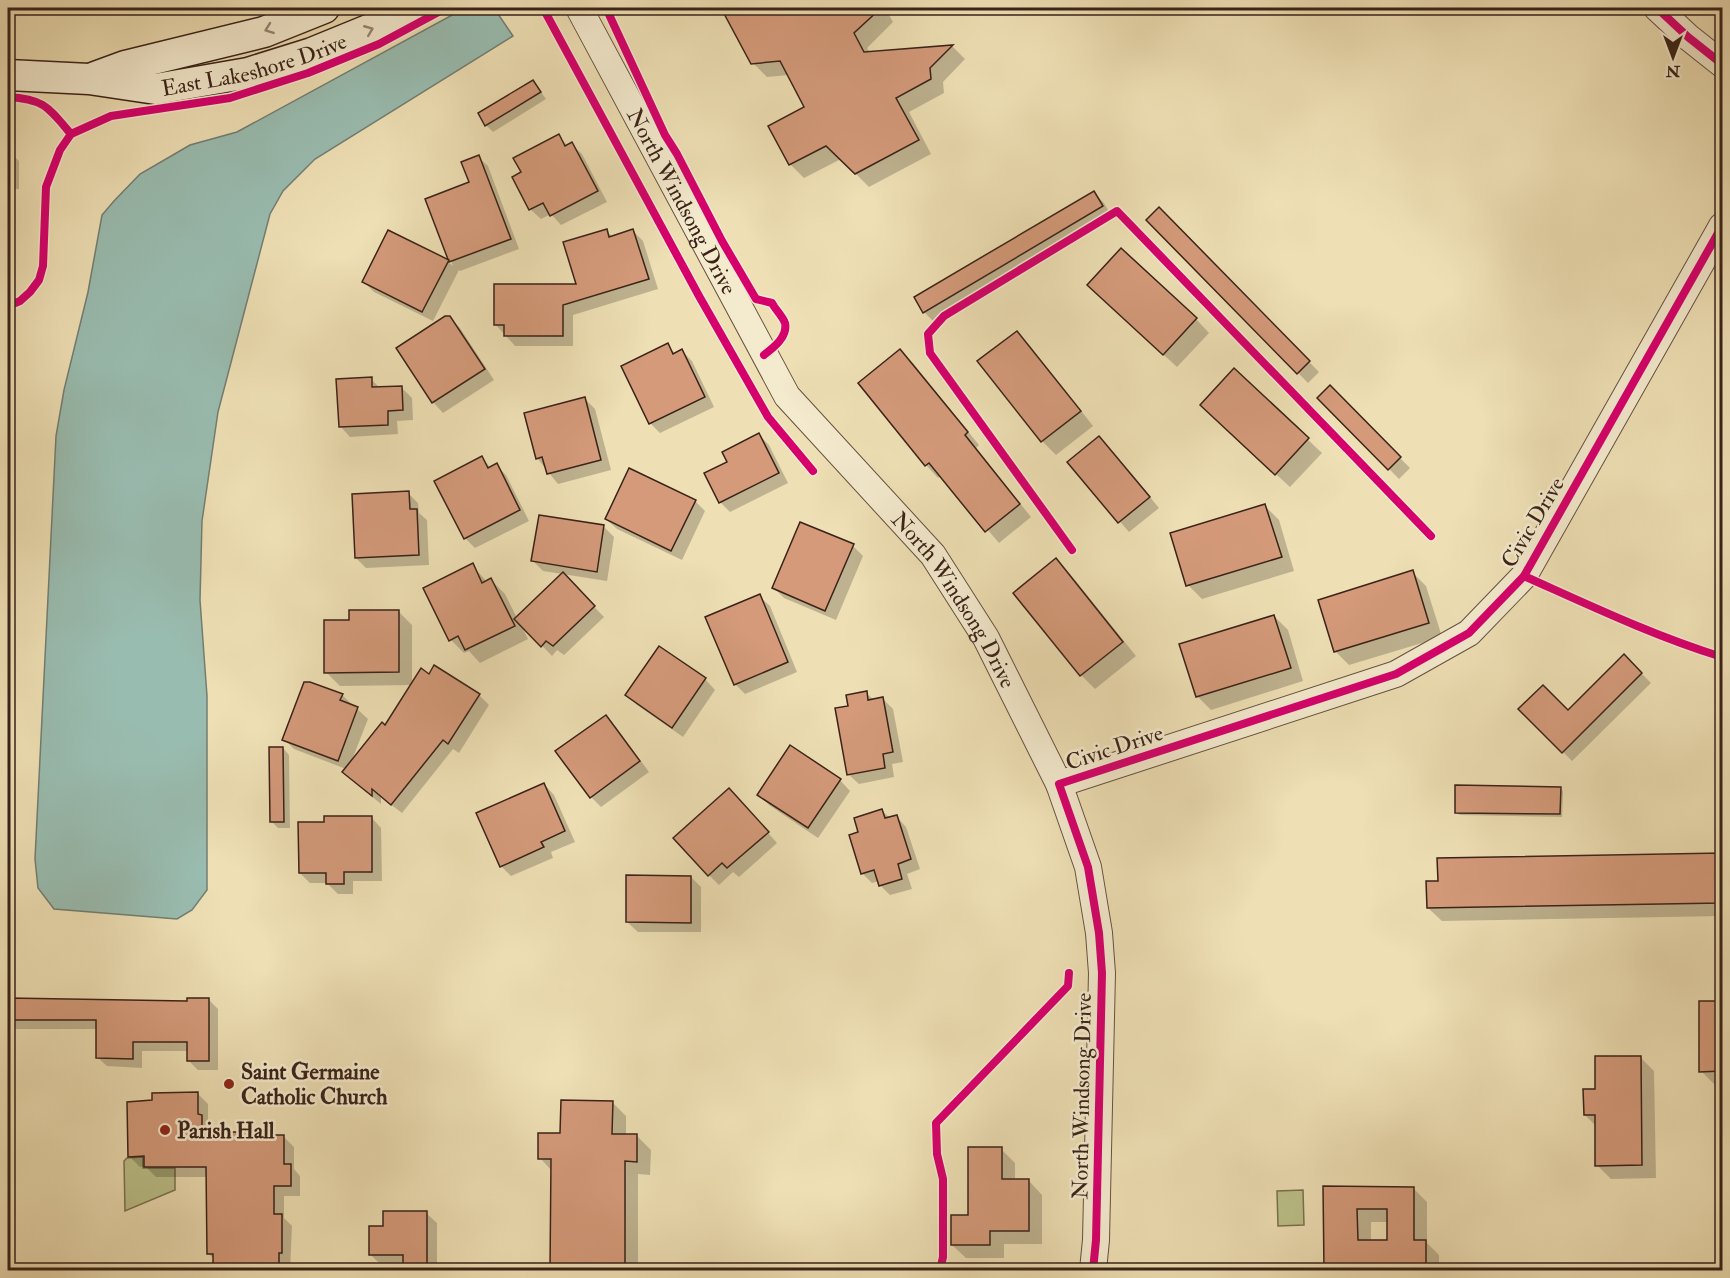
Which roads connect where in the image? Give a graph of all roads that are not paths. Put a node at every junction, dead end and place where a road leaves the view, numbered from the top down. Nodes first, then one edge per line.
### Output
1 (324, 8) edge
2 (414, 8) edge
3 (579, 8) edge
4 (1657, 8) edge
5 (1722, 64) edge
6 (8, 75) edge
7 (90, 79) junction
8 (1722, 226) edge
9 (1059, 784) junction
10 (1093, 1270) edge

1 -> 7 main road, East Lakeshore Drive
7 -> 2 main road, East Lakeshore Drive
3 - 9 street, North Windsong Drive
4 - 5 street
6 - 7 main road, East Lakeshore Drive
8 - 9 street, Civic Drive
9 - 10 street, North Windsong Drive

